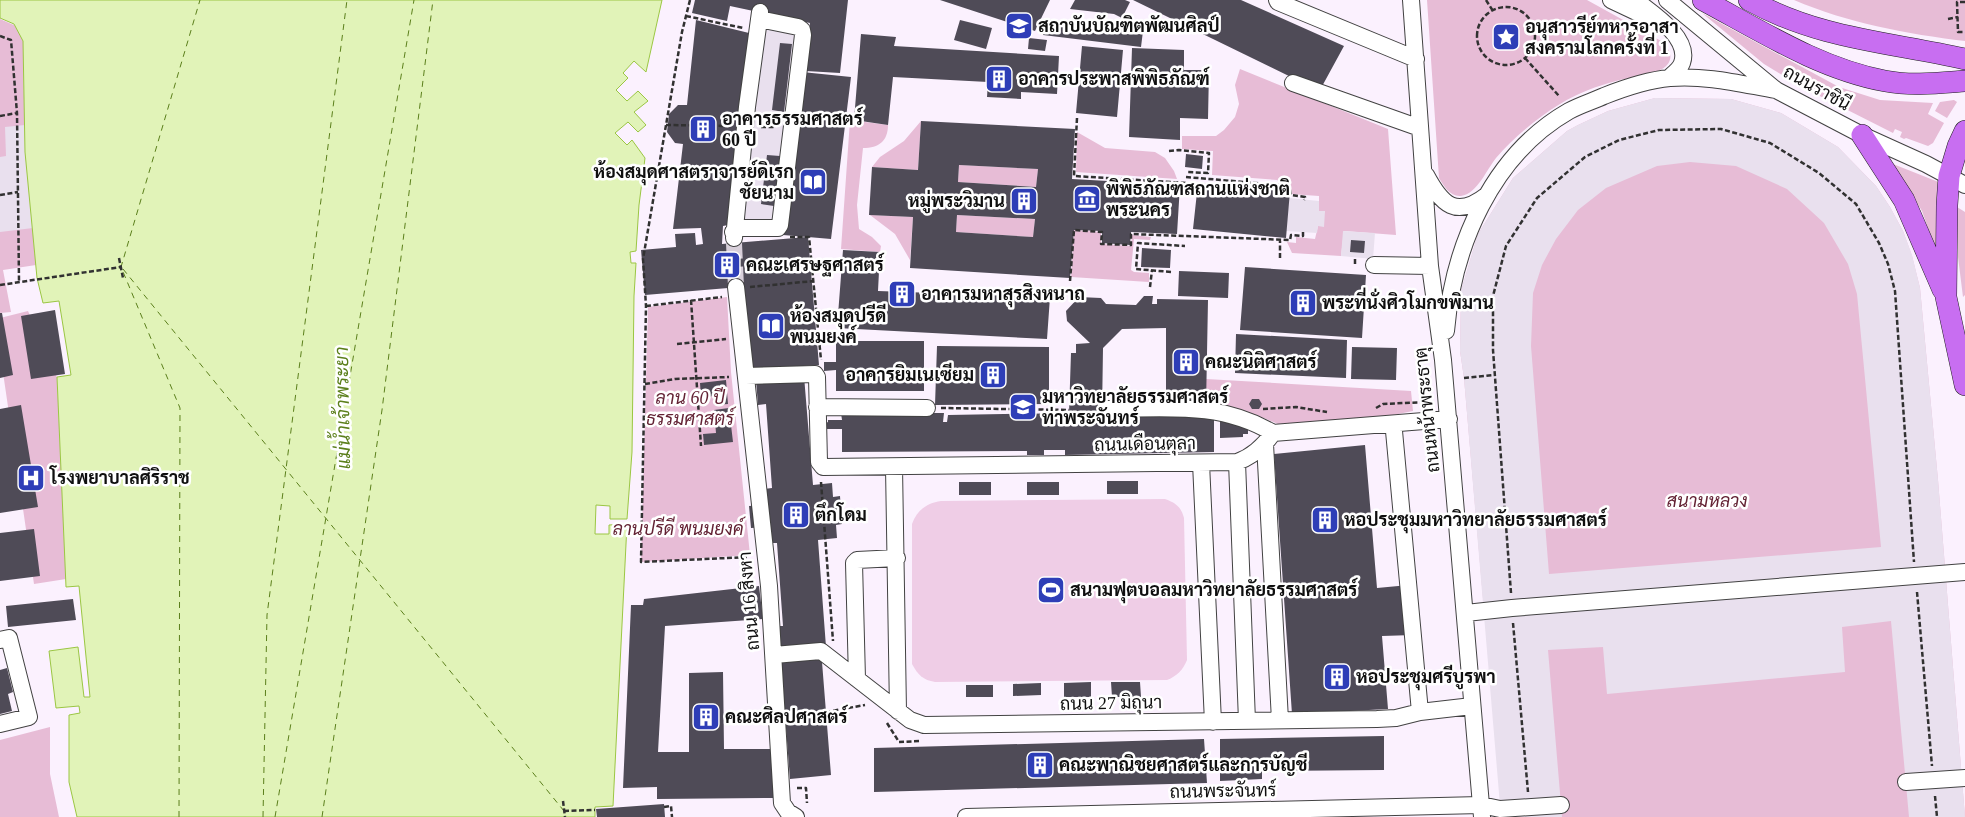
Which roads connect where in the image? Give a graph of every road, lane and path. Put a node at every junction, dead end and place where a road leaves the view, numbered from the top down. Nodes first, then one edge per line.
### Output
1 (690, 0) edge
2 (1277, 0) edge
3 (1411, 0) edge
4 (1486, 0) edge
5 (1611, 0) edge
6 (1635, 0) edge
7 (1666, 0) edge
8 (1704, 0) edge
9 (1750, 0) edge
10 (1965, 2) edge
11 (1493, 11) junction
12 (686, 16) junction
13 (1958, 17) junction
14 (1948, 19) dead end
15 (757, 21) junction
16 (1666, 25) junction
17 (1965, 32) edge
18 (0, 36) edge
19 (1525, 58) junction
20 (1965, 59) edge
21 (1416, 60) junction
22 (1669, 78) junction
23 (1965, 81) edge
24 (1293, 83) dead end
25 (1776, 90) junction
26 (1559, 96) dead end
27 (17, 113) junction
28 (0, 116) edge
29 (1076, 118) dead end
30 (666, 125) junction
31 (731, 126) dead end
32 (758, 127) dead end
33 (792, 127) junction
34 (1420, 128) junction
35 (1862, 136) junction
36 (1961, 139) edge
37 (1169, 151) dead end
38 (1424, 170) junction
39 (1186, 172) dead end
40 (1208, 172) junction
41 (1186, 177) dead end
42 (1208, 179) junction
43 (1957, 180) edge
44 (1187, 183) dead end
45 (18, 192) junction
46 (0, 195) edge
47 (1487, 195) junction
48 (1304, 200) dead end
49 (779, 226) junction
50 (1303, 232) dead end
51 (1154, 235) junction
52 (1280, 240) junction
53 (1153, 244) junction
54 (1185, 246) dead end
55 (1355, 257) dead end
56 (119, 258) dead end
57 (1280, 258) dead end
58 (1355, 264) dead end
59 (1374, 265) dead end
60 (1430, 266) junction
61 (121, 267) junction
62 (1152, 270) junction
63 (1171, 272) dead end
64 (123, 278) dead end
65 (19, 281) junction
66 (814, 281) junction
67 (1070, 281) dead end
68 (0, 285) edge
69 (1150, 286) dead end
70 (734, 290) junction
71 (1946, 297) junction
72 (691, 300) junction
73 (646, 306) junction
74 (731, 339) dead end
75 (694, 342) junction
76 (677, 344) dead end
77 (1443, 360) junction
78 (815, 374) junction
79 (1495, 375) junction
80 (746, 376) junction
81 (1965, 377) edge
82 (696, 378) junction
83 (1464, 378) dead end
84 (645, 384) junction
85 (1965, 385) edge
86 (1426, 402) dead end
87 (817, 407) junction
88 (927, 408) joint
89 (1106, 409) dead end
90 (1260, 409) dead end
91 (1069, 410) dead end
92 (1332, 412) dead end
93 (1369, 413) dead end
94 (1449, 420) junction
95 (1394, 431) dead end
96 (1269, 439) junction
97 (701, 446) dead end
98 (1237, 462) junction
99 (1201, 463) junction
100 (824, 466) junction
101 (894, 467) junction
102 (766, 556) junction
103 (897, 558) junction
104 (1965, 572) edge
105 (1915, 577) junction
106 (1512, 608) junction
107 (1466, 614) junction
108 (0, 640) edge
109 (774, 655) junction
110 (828, 658) junction
111 (857, 679) junction
112 (1472, 706) junction
113 (898, 711) junction
114 (1420, 712) junction
115 (1280, 720) junction
116 (1247, 721) junction
117 (1213, 722) junction
118 (0, 724) edge
119 (1965, 778) edge
120 (1934, 780) junction
121 (1906, 782) dead end
122 (563, 801) dead end
123 (1561, 805) dead end
124 (664, 807) dead end
125 (1529, 807) junction
126 (595, 810) dead end
127 (564, 811) junction
128 (1482, 811) edge
129 (565, 817) edge
130 (672, 817) edge
131 (796, 817) edge
132 (966, 817) edge
133 (1937, 817) edge

1 - 12 path
2 - 21 street
3 - 21 street, ถนนหน้าพระธาตุ
4 - 11 path
5 - 16 street
6 - 16 street
7 - 25 street, ถนนราชินี
8 - 23 main road
9 - 20 main road
10 - 13 path
11 - 19 path
11 - 19 path
12 - 15 path
12 - 30 path
13 - 14 path
13 - 17 path
15 - 33 street
15 - 49 street
16 - 22 street
18 - 27 path
19 - 26 path
21 - 34 street, ถนนหน้าพระธาตุ
22 - 25 street
22 - 47 street
24 - 34 street
25 - 35 street, ถนนราชินี
27 - 28 path
27 - 45 path
29 - 44 path
30 - 31 path
30 - 73 path
32 - 33 path
33 - 49 street
34 - 38 street, ถนนหน้าพระธาตุ
35 - 43 street, ถนนราชินี
35 - 71 main road
36 - 43 main road
37 - 40 path
38 - 47 street
38 - 60 street, ถนนหน้าพระธาตุ
39 - 40 path
40 - 42 path
41 - 42 path
42 - 48 path
43 - 71 main road
45 - 46 path
45 - 65 path
47 - 77 street
49 - 66 path
50 - 52 path
51 - 52 path
51 - 53 path
51 - 67 path
52 - 57 path
53 - 54 path
53 - 62 path
55 - 58 path
56 - 61 path
59 - 60 street
60 - 77 street, ถนนหน้าพระธาตุ
61 - 64 path
61 - 65 path
62 - 63 path
62 - 69 path
65 - 68 path
66 - 70 path
66 - 78 path
70 - 72 path
70 - 80 street, ถนน 16 สิงหา
71 - 81 main road
72 - 73 path
72 - 75 path
73 - 84 path
74 - 75 path
75 - 76 path
75 - 82 path
77 - 94 street, ถนนหน้าพระธาตุ
78 - 80 street
78 - 87 street
79 - 83 path
79 - 105 path
79 - 106 path
80 - 82 path
80 - 102 street, ถนน 16 สิงหา
81 - 85 main road
82 - 84 path
82 - 97 path
84 - 102 path
86 - 93 path
87 - 88 street
87 - 100 street
88 - 91 path
89 - 96 street
90 - 92 path
94 - 96 street
94 - 107 street, ถนนหน้าพระธาตุ
95 - 114 street
96 - 98 street, ถนนเดือนตุลา
96 - 115 street
98 - 99 street, ถนนเดือนตุลา
98 - 116 street
99 - 101 street, ถนนเดือนตุลา
99 - 117 street
100 - 101 street, ถนนเดือนตุลา
100 - 110 path
101 - 103 street
102 - 109 street, ถนน 16 สิงหา
103 - 111 street
103 - 113 street
104 - 105 street
105 - 106 street
105 - 120 path
106 - 107 street
106 - 125 path
107 - 112 street, ถนนหน้าพระธาตุ
108 - 118 street
109 - 110 street, ถนน 27 มิถุนา
109 - 131 street, ถนน 16 สิงหา
110 - 111 street, ถนน 27 มิถุนา
111 - 113 street, ถนน 27 มิถุนา
112 - 114 street, ถนน 27 มิถุนา
112 - 128 street, ถนนหน้าพระธาตุ
113 - 117 street, ถนน 27 มิถุนา
114 - 115 street, ถนน 27 มิถุนา
115 - 116 street, ถนน 27 มิถุนา
116 - 117 street, ถนน 27 มิถุนา
119 - 120 street
120 - 121 street
120 - 133 path
122 - 127 path
123 - 125 street, ถนนพระจันทร์
124 - 130 path
125 - 128 street, ถนนพระจันทร์
126 - 127 path
127 - 129 path
128 - 132 street, ถนนพระจันทร์

